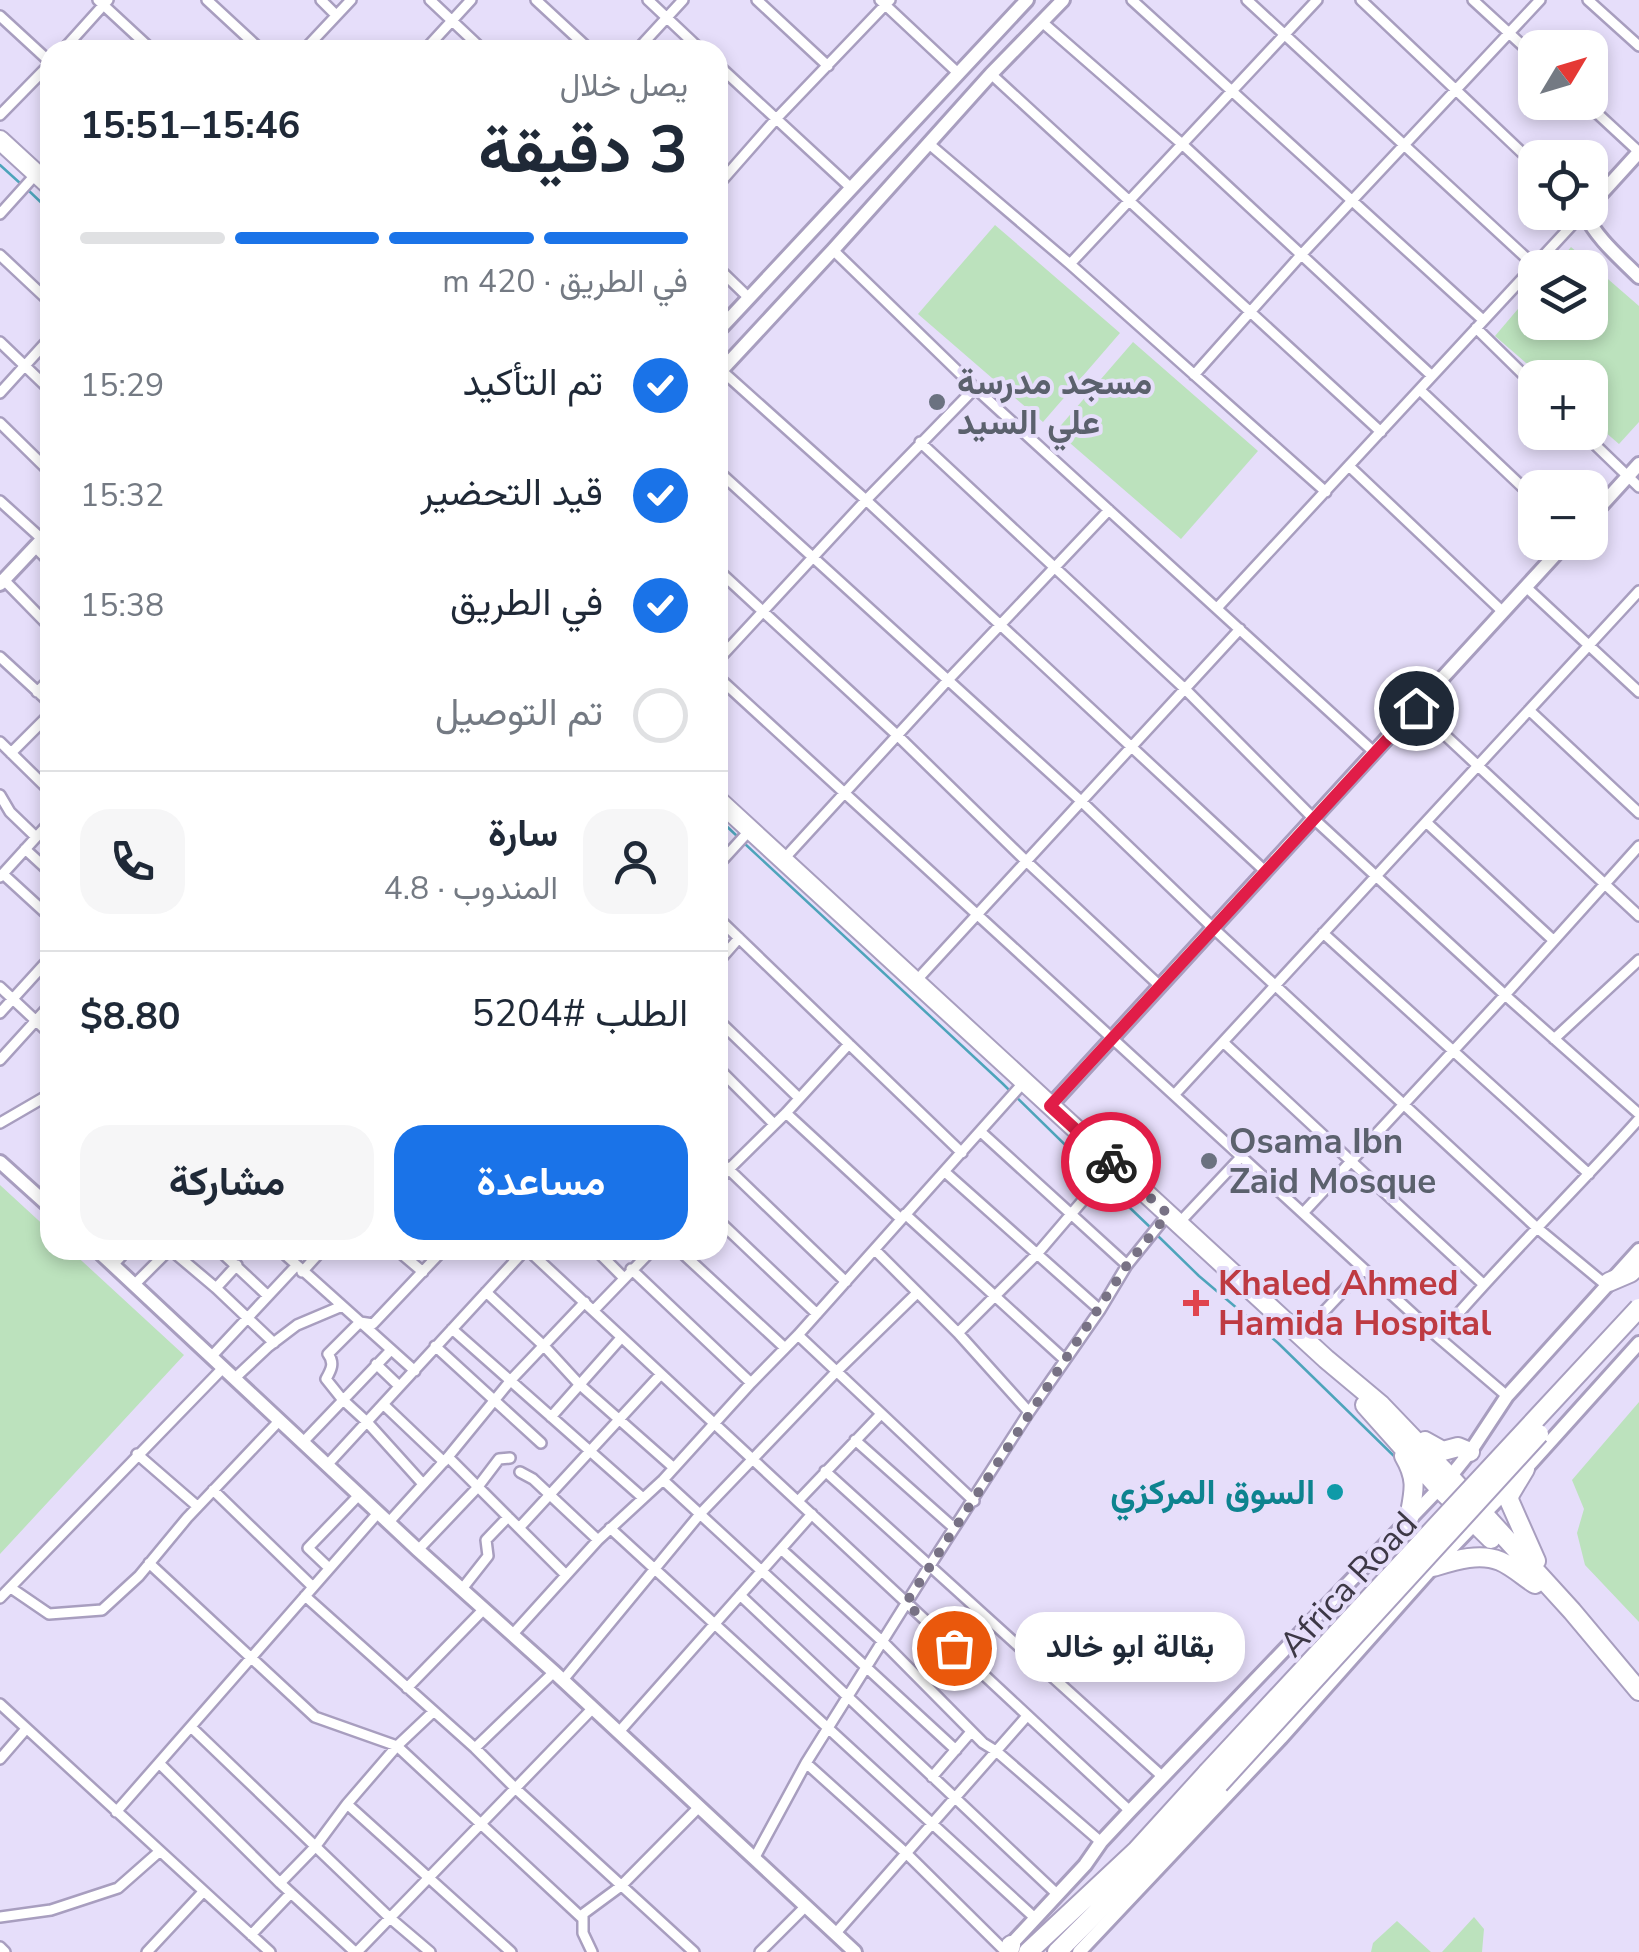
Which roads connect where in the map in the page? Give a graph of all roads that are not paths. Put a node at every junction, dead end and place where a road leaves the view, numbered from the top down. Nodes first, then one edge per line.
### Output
1 (207, 0) edge
2 (321, 0) edge
3 (351, 0) edge
4 (430, 0) edge
5 (471, 0) edge
6 (536, 0) edge
7 (648, 0) edge
8 (684, 0) edge
9 (758, 0) edge
10 (1027, 0) edge
11 (1062, 0) edge
12 (1132, 0) edge
13 (1247, 0) edge
14 (1317, 0) edge
15 (1361, 0) edge
16 (1473, 0) edge
17 (1540, 0) edge
18 (1588, 0) edge
19 (103, 2) edge
20 (885, 2) edge
21 (336, 15) junction
22 (0, 16) edge
23 (667, 18) junction
24 (452, 21) junction
25 (1042, 22) junction
26 (1509, 33) junction
27 (1284, 35) junction
28 (71, 40) edge
29 (142, 40) edge
30 (250, 40) edge
31 (313, 40) edge
32 (434, 40) edge
33 (473, 40) edge
34 (579, 40) edge
35 (646, 40) edge
36 (690, 40) edge
37 (1518, 41) edge
38 (1639, 46) edge
39 (40, 54) edge
40 (828, 66) junction
41 (40, 73) edge
42 (728, 74) edge
43 (959, 74) junction
44 (991, 74) junction
45 (1456, 90) junction
46 (1231, 92) junction
47 (0, 114) edge
48 (776, 119) junction
49 (1604, 120) edge
50 (0, 140) edge
51 (928, 143) junction
52 (1182, 144) junction
53 (1404, 146) junction
54 (1518, 149) edge
55 (1639, 152) edge
56 (728, 173) edge
57 (40, 177) edge
58 (40, 182) edge
59 (1608, 186) edge
60 (850, 187) junction
61 (1130, 200) junction
62 (1352, 202) junction
63 (0, 214) edge
64 (1568, 230) edge
65 (1595, 230) edge
66 (833, 250) junction
67 (1518, 250) edge
68 (1550, 250) edge
69 (1302, 255) junction
70 (0, 256) edge
71 (1070, 264) junction
72 (1639, 277) edge
73 (728, 278) edge
74 (1518, 284) edge
75 (40, 293) edge
76 (748, 298) junction
77 (1252, 312) junction
78 (728, 320) edge
79 (1480, 324) junction
80 (0, 342) edge
81 (40, 348) edge
82 (728, 362) edge
83 (25, 364) junction
84 (1518, 367) edge
85 (1194, 374) junction
86 (1432, 376) junction
87 (40, 380) edge
88 (728, 380) edge
89 (975, 388) junction
90 (1420, 390) junction
91 (0, 393) edge
92 (0, 423) edge
93 (1381, 432) junction
94 (920, 442) junction
95 (1600, 450) edge
96 (40, 462) edge
97 (1639, 464) edge
98 (1350, 466) junction
99 (1628, 477) junction
100 (728, 479) edge
101 (1518, 484) edge
102 (1639, 487) edge
103 (1326, 492) junction
104 (1608, 499) edge
105 (866, 500) junction
106 (0, 501) edge
107 (1109, 510) junction
108 (40, 537) edge
109 (40, 541) edge
110 (814, 557) junction
111 (1551, 560) edge
112 (1054, 567) junction
113 (728, 580) edge
114 (2, 582) edge
115 (1526, 588) junction
116 (1639, 592) edge
117 (1217, 608) junction
118 (761, 612) junction
119 (1503, 612) junction
120 (40, 618) edge
121 (1000, 624) junction
122 (1240, 629) junction
123 (1589, 646) junction
124 (728, 649) edge
125 (0, 656) edge
126 (948, 680) junction
127 (728, 686) edge
128 (1185, 688) junction
129 (38, 692) edge
130 (1639, 692) edge
131 (1416, 708) junction
132 (1529, 710) junction
133 (40, 725) edge
134 (898, 736) junction
135 (0, 742) edge
136 (1132, 746) junction
137 (1375, 752) junction
138 (12, 754) junction
139 (1478, 766) junction
140 (40, 781) edge
141 (844, 793) junction
142 (0, 795) edge
143 (1081, 802) junction
144 (728, 809) edge
145 (1639, 813) edge
146 (1314, 819) junction
147 (1426, 822) junction
148 (750, 830) junction
149 (40, 833) edge
150 (36, 837) junction
151 (1639, 846) edge
152 (25, 849) junction
153 (728, 854) edge
154 (0, 860) edge
155 (783, 860) junction
156 (1026, 861) junction
157 (40, 863) edge
158 (1266, 872) junction
159 (4, 873) edge
160 (1376, 877) junction
161 (1604, 884) junction
162 (40, 907) edge
163 (977, 914) junction
164 (1639, 916) edge
165 (728, 928) edge
166 (1212, 928) junction
167 (1324, 933) junction
168 (739, 938) junction
169 (1553, 940) junction
170 (728, 951) edge
171 (1639, 960) edge
172 (40, 969) edge
173 (916, 982) junction
174 (1161, 986) junction
175 (1275, 986) junction
176 (0, 987) edge
177 (1505, 995) junction
178 (13, 999) junction
179 (0, 1013) edge
180 (40, 1016) edge
181 (36, 1020) junction
182 (40, 1024) edge
183 (728, 1030) edge
184 (1114, 1038) junction
185 (1554, 1038) junction
186 (1223, 1042) junction
187 (849, 1044) junction
188 (1452, 1050) junction
189 (0, 1060) edge
190 (728, 1078) edge
191 (1024, 1082) junction
192 (1174, 1094) junction
193 (799, 1098) junction
194 (40, 1100) edge
195 (1403, 1104) junction
196 (1050, 1106) junction
197 (786, 1113) junction
198 (1639, 1116) edge
199 (0, 1122) edge
200 (774, 1124) junction
201 (981, 1132) junction
202 (962, 1153) junction
203 (1242, 1156) junction
204 (1350, 1161) junction
205 (0, 1162) edge
206 (1114, 1164) junction
207 (728, 1169) joint
208 (945, 1172) junction
209 (1590, 1174) junction
210 (40, 1195) edge
211 (1304, 1212) junction
212 (1072, 1215) junction
213 (903, 1216) junction
214 (1173, 1219) junction
215 (1536, 1228) junction
216 (728, 1230) edge
217 (875, 1250) junction
218 (1639, 1250) edge
219 (1037, 1254) junction
220 (108, 1260) edge
221 (118, 1260) edge
222 (160, 1260) edge
223 (182, 1260) edge
224 (230, 1260) edge
225 (291, 1260) edge
226 (309, 1260) edge
227 (408, 1260) edge
228 (433, 1260) edge
229 (517, 1260) edge
230 (538, 1260) edge
231 (606, 1260) edge
232 (641, 1260) edge
233 (689, 1260) edge
234 (113, 1265) junction
235 (236, 1265) junction
236 (1127, 1265) junction
237 (1639, 1265) edge
238 (299, 1268) junction
239 (632, 1269) junction
240 (1364, 1269) junction
241 (422, 1272) junction
242 (623, 1277) junction
243 (846, 1282) junction
244 (1483, 1284) junction
245 (1608, 1284) junction
246 (134, 1285) junction
247 (216, 1288) junction
248 (486, 1292) junction
249 (916, 1294) junction
250 (268, 1296) junction
251 (995, 1298) junction
252 (342, 1306) junction
253 (590, 1306) junction
254 (1639, 1308) edge
255 (1100, 1310) junction
256 (816, 1314) junction
257 (246, 1318) junction
258 (360, 1322) junction
259 (1639, 1325) edge
260 (452, 1329) junction
261 (958, 1333) junction
262 (798, 1335) junction
263 (1301, 1337) junction
264 (1438, 1337) junction
265 (621, 1338) junction
266 (274, 1343) junction
267 (1639, 1343) edge
268 (435, 1346) junction
269 (545, 1347) junction
270 (785, 1348) junction
271 (391, 1350) junction
272 (212, 1357) junction
273 (1065, 1360) junction
274 (376, 1364) junction
275 (224, 1368) junction
276 (415, 1370) junction
277 (837, 1372) junction
278 (662, 1374) junction
279 (235, 1378) junction
280 (511, 1380) junction
281 (751, 1383) junction
282 (579, 1384) junction
283 (399, 1386) junction
284 (1506, 1396) junction
285 (342, 1399) junction
286 (494, 1400) junction
287 (383, 1404) junction
288 (1029, 1412) junction
289 (882, 1414) junction
290 (551, 1417) junction
291 (280, 1420) junction
292 (620, 1420) junction
293 (367, 1422) junction
294 (714, 1424) junction
295 (1393, 1426) junction
296 (855, 1440) junction
297 (304, 1441) junction
298 (540, 1443) dead end
299 (590, 1450) junction
300 (1470, 1452) junction
301 (137, 1454) junction
302 (510, 1458) dead end
303 (753, 1458) junction
304 (446, 1459) junction
305 (328, 1464) junction
306 (674, 1468) junction
307 (1526, 1469) junction
308 (825, 1471) junction
309 (520, 1472) dead end
310 (663, 1480) junction
311 (1445, 1482) junction
312 (423, 1484) junction
313 (478, 1488) junction
314 (213, 1490) junction
315 (359, 1495) junction
316 (551, 1496) junction
317 (643, 1498) junction
318 (798, 1501) junction
319 (974, 1501) junction
320 (197, 1506) junction
321 (700, 1514) junction
322 (812, 1514) junction
323 (508, 1517) junction
324 (384, 1518) junction
325 (1409, 1518) junction
326 (1480, 1520) junction
327 (519, 1528) junction
328 (610, 1528) junction
329 (954, 1528) junction
330 (598, 1540) junction
331 (781, 1548) junction
332 (418, 1550) junction
333 (149, 1563) junction
334 (929, 1566) junction
335 (1433, 1566) junction
336 (329, 1568) junction
337 (653, 1570) junction
338 (761, 1571) junction
339 (566, 1575) junction
340 (1540, 1582) junction
341 (313, 1586) junction
342 (11, 1588) junction
343 (462, 1589) junction
344 (740, 1595) junction
345 (304, 1596) junction
346 (0, 1598) edge
347 (906, 1603) junction
348 (483, 1610) junction
349 (714, 1624) junction
350 (512, 1636) junction
351 (882, 1641) junction
352 (251, 1660) junction
353 (866, 1667) junction
354 (559, 1676) junction
355 (408, 1688) junction
356 (1639, 1690) edge
357 (847, 1696) junction
358 (0, 1704) edge
359 (1639, 1708) edge
360 (592, 1709) junction
361 (433, 1712) junction
362 (1027, 1716) junction
363 (190, 1727) junction
364 (26, 1728) junction
365 (827, 1728) junction
366 (972, 1732) junction
367 (618, 1733) junction
368 (397, 1746) junction
369 (475, 1748) junction
370 (956, 1750) junction
371 (996, 1751) junction
372 (0, 1759) edge
373 (159, 1763) junction
374 (806, 1763) junction
375 (932, 1776) junction
376 (1163, 1778) junction
377 (1213, 1778) junction
378 (516, 1789) junction
379 (955, 1798) junction
380 (347, 1804) junction
381 (698, 1808) junction
382 (1130, 1811) junction
383 (116, 1812) junction
384 (932, 1824) junction
385 (480, 1825) junction
386 (1101, 1842) junction
387 (315, 1847) junction
388 (160, 1851) junction
389 (907, 1854) junction
390 (755, 1857) junction
391 (429, 1878) junction
392 (280, 1883) junction
393 (621, 1886) junction
394 (203, 1892) junction
395 (291, 1893) junction
396 (1058, 1894) junction
397 (805, 1906) junction
398 (0, 1916) edge
399 (390, 1918) junction
400 (582, 1918) junction
401 (1036, 1919) junction
402 (835, 1934) junction
403 (251, 1935) junction
404 (1012, 1950) edge
405 (147, 1952) edge
406 (270, 1952) edge
407 (356, 1952) edge
408 (430, 1952) edge
409 (511, 1952) edge
410 (592, 1952) edge
411 (694, 1952) edge
412 (760, 1952) edge
413 (855, 1952) edge
414 (1056, 1952) edge
415 (1080, 1952) edge

1 - 30 street
2 - 21 street
3 - 21 street
4 - 24 street
5 - 24 street
6 - 34 street
7 - 23 street
8 - 23 street
9 - 40 street
10 - 43 street
11 - 25 street
12 - 46 street
13 - 27 street
14 - 27 street
15 - 45 street
16 - 26 street
17 - 26 street
18 - 38 street
19 - 28 street
19 - 29 street
20 - 40 street
20 - 43 street
21 - 31 street
22 - 39 street
23 - 35 street
23 - 36 street
24 - 32 street
24 - 33 street
25 - 44 street
25 - 52 street
26 - 37 street
26 - 45 street
27 - 46 street
27 - 53 street
40 - 48 street
41 - 47 street
42 - 48 street
43 - 60 street
44 - 51 street
44 - 61 street
45 - 53 street
45 - 54 street
46 - 52 street
46 - 62 street
48 - 56 street
48 - 60 street
49 - 55 street
50 - 57 highway
51 - 66 street
51 - 71 street
52 - 61 street
52 - 69 street
53 - 62 street
53 - 67 street
55 - 59 street
58 - 63 street
60 - 76 street
61 - 71 street
61 - 77 street
62 - 69 street
62 - 79 street
64 - 68 street
65 - 72 street
66 - 82 street
66 - 89 street
69 - 77 street
69 - 86 street
70 - 75 street
71 - 85 street
73 - 76 street
74 - 79 street
76 - 78 street
77 - 85 street
77 - 93 street
79 - 84 street
79 - 86 street
80 - 83 street
81 - 83 street
83 - 87 street
83 - 91 street
85 - 103 street
86 - 90 street
88 - 105 street
89 - 94 street
89 - 107 street
90 - 93 street
90 - 101 street
92 - 96 street
93 - 98 street
94 - 105 street
94 - 112 street
95 - 99 street
97 - 99 street
98 - 103 street
98 - 119 street
99 - 102 street
99 - 104 street
100 - 110 street
103 - 117 street
105 - 110 street
105 - 121 street
106 - 108 street
107 - 112 street
107 - 117 street
109 - 114 street
110 - 118 street
110 - 126 street
111 - 115 street
112 - 121 street
112 - 128 street
113 - 118 street
114 - 120 street
115 - 119 street
115 - 123 street
116 - 123 street
117 - 122 street
118 - 124 street
118 - 134 street
119 - 131 street
121 - 126 street
121 - 136 street
122 - 128 street
122 - 137 street
123 - 130 street
123 - 132 street
125 - 129 street
126 - 134 street
126 - 143 street
127 - 141 street
128 - 136 street
128 - 146 street
131 - 137 street
131 - 139 street
132 - 139 street
132 - 145 street
133 - 138 street
134 - 141 street
134 - 156 street
135 - 138 street
136 - 143 street
136 - 158 street
137 - 146 street
138 - 140 street
139 - 147 street
139 - 161 street
141 - 155 street
141 - 163 street
142 - 150 street
143 - 156 street
143 - 166 street
144 - 148 highway
146 - 158 street
146 - 160 street
147 - 160 street
147 - 169 street
148 - 153 street
148 - 155 highway
149 - 150 street
150 - 152 street
151 - 161 street
152 - 157 street
152 - 159 street
154 - 159 street
155 - 173 highway
156 - 163 street
156 - 174 street
158 - 166 street
159 - 162 street
160 - 167 street
160 - 177 street
161 - 164 street
161 - 169 street
163 - 173 street
163 - 184 street
165 - 168 street
166 - 174 street
166 - 175 street
167 - 175 street
167 - 188 street
168 - 170 street
168 - 187 street
169 - 177 street
171 - 185 street
172 - 178 street
173 - 191 highway
174 - 184 street
175 - 186 street
175 - 195 street
176 - 178 street
177 - 185 street
177 - 188 street
178 - 179 street
178 - 181 street
180 - 181 street
181 - 182 street
181 - 189 street
183 - 193 street
184 - 192 street
184 - 196 street
185 - 198 street
186 - 192 street
186 - 204 street
187 - 193 street
187 - 202 street
188 - 195 street
188 - 209 street
190 - 200 street
191 - 196 highway
191 - 201 street
192 - 203 street
193 - 197 street
194 - 199 street
195 - 204 street
195 - 215 street
196 - 206 highway
197 - 200 street
197 - 213 street
198 - 209 street
200 - 207 street
201 - 202 street
201 - 212 street
202 - 208 street
203 - 211 street
203 - 214 street
204 - 211 street
204 - 244 street
205 - 210 street
206 - 212 street
206 - 214 highway
207 - 243 street
208 - 213 street
208 - 219 street
209 - 215 street
211 - 240 street
212 - 219 street
212 - 236 street
213 - 217 street
213 - 251 street
214 - 236 street
214 - 263 highway
215 - 244 street
215 - 245 street
216 - 256 street
217 - 243 street
217 - 249 street
218 - 245 street, Africa Road
219 - 251 street
219 - 255 street
220 - 234 street
221 - 234 street
222 - 246 street
223 - 247 street
224 - 235 street
225 - 238 street
226 - 238 street
227 - 241 street
228 - 241 street
229 - 248 street
230 - 253 street
231 - 242 street
232 - 239 street
233 - 270 street
234 - 246 street
235 - 247 street
235 - 250 street
236 - 255 street
237 - 245 highway
238 - 250 street
238 - 252 street
239 - 242 street
239 - 281 street
240 - 263 street
240 - 264 street
241 - 258 street
242 - 253 street
243 - 256 street
244 - 264 street
245 - 284 street, Africa Road
246 - 272 street
247 - 257 street
248 - 260 street
248 - 269 street
249 - 261 street
249 - 277 street
250 - 257 street
251 - 261 street
251 - 273 street
252 - 258 street
252 - 266 street
253 - 265 street
253 - 269 street
254 - 377 highway, Africa Road, bridge
255 - 273 street
256 - 262 street
257 - 266 street
257 - 272 street
258 - 271 street
258 - 285 street
259 - 377 highway, Africa Road, bridge
260 - 268 street
260 - 280 street
261 - 288 street
262 - 270 street
262 - 277 street
263 - 295 highway
264 - 284 street
265 - 278 street
265 - 282 street
266 - 279 street
267 - 307 street, Africa Road
268 - 276 street
268 - 286 street
269 - 280 street
269 - 282 street
270 - 281 street
271 - 274 street
271 - 276 street
272 - 275 street
273 - 288 street
274 - 283 street
274 - 285 street
275 - 279 street
275 - 301 street
276 - 283 street
277 - 289 street
277 - 303 street
278 - 292 street
278 - 294 street
279 - 291 street
280 - 286 street
280 - 290 street
281 - 294 street
282 - 290 street
282 - 292 street
283 - 287 street
284 - 300 street, Africa Road
285 - 293 street
285 - 297 street
286 - 298 street
286 - 304 street
287 - 293 street
287 - 304 street
288 - 319 street
289 - 296 street
289 - 319 street
290 - 299 street
291 - 297 street
291 - 314 street
292 - 299 street
292 - 306 street
293 - 305 street
293 - 312 street
294 - 303 street
294 - 306 street
295 - 300 highway
295 - 311 highway
295 - 325 highway
296 - 308 street
296 - 329 street
297 - 305 street
299 - 316 street
299 - 317 street
300 - 311 street, Africa Road
301 - 320 street
301 - 342 street
302 - 313 street
303 - 318 street
303 - 321 street
304 - 312 street
304 - 313 street
305 - 315 street
306 - 310 street
307 - 326 street, Africa Road
307 - 340 highway
308 - 318 street
308 - 334 street
309 - 316 street
310 - 317 street
310 - 321 street
311 - 325 street, Africa Road
311 - 326 highway
312 - 324 street
313 - 323 street
313 - 332 street
314 - 320 street
314 - 341 street
315 - 324 street
315 - 336 street
316 - 327 street
316 - 330 street
317 - 328 street
318 - 322 street
319 - 329 street
320 - 333 street
321 - 337 street
321 - 338 street
322 - 331 street
322 - 347 street
323 - 327 street
323 - 343 street
324 - 332 street
324 - 336 street
325 - 376 street, Africa Road
326 - 335 street, Africa Road
326 - 340 highway
327 - 339 street
328 - 330 street
328 - 337 street
329 - 334 street
330 - 339 street
331 - 338 street
331 - 351 street
332 - 343 street
333 - 342 street
333 - 352 street
334 - 347 street
334 - 376 street
335 - 340 highway
335 - 415 street, Africa Road
336 - 341 street
337 - 349 street
337 - 354 street
338 - 344 street
338 - 353 street
339 - 350 street
340 - 356 highway
340 - 359 highway
341 - 345 street
342 - 346 street
343 - 348 street
344 - 349 street
344 - 357 street
345 - 352 street
345 - 355 street
347 - 351 street
347 - 362 street
348 - 350 street
348 - 355 street
349 - 365 street
349 - 367 street
350 - 354 street
351 - 353 street
351 - 366 street
352 - 363 street
352 - 368 street
353 - 357 street
353 - 370 street
354 - 360 street
354 - 369 street
355 - 361 street
357 - 365 street
357 - 375 street
358 - 364 street
360 - 367 street
360 - 378 street
361 - 368 street
361 - 369 street
362 - 371 street
362 - 382 street
363 - 373 street
363 - 387 street
364 - 372 street
364 - 383 street
365 - 374 street
365 - 384 street
366 - 370 street
366 - 371 street
367 - 381 street
368 - 380 street
368 - 385 street
369 - 378 street
370 - 375 street
371 - 379 street
371 - 386 street
373 - 383 street
373 - 392 street
374 - 389 street
374 - 390 street
375 - 379 street
376 - 382 street, Africa Road
377 - 404 highway, Africa Road
377 - 414 highway, Africa Road
378 - 385 street
378 - 393 street
379 - 384 street
379 - 396 street
380 - 387 street
380 - 391 street
381 - 390 street
381 - 393 street
382 - 386 street, Africa Road
383 - 388 street
384 - 389 street
384 - 401 street
385 - 391 street
385 - 400 street
386 - 396 street, Africa Road
387 - 392 street
387 - 399 street
388 - 394 street
388 - 398 street
389 - 402 street
389 - 404 street
390 - 397 street
391 - 399 street
391 - 409 street
392 - 395 street
393 - 400 street
393 - 411 street
394 - 403 street
394 - 405 street
395 - 403 street
395 - 407 street
396 - 401 street, Africa Road
397 - 402 street
397 - 412 street
399 - 407 street
399 - 408 street
400 - 410 street
401 - 404 street, Africa Road
402 - 413 street
403 - 406 street

